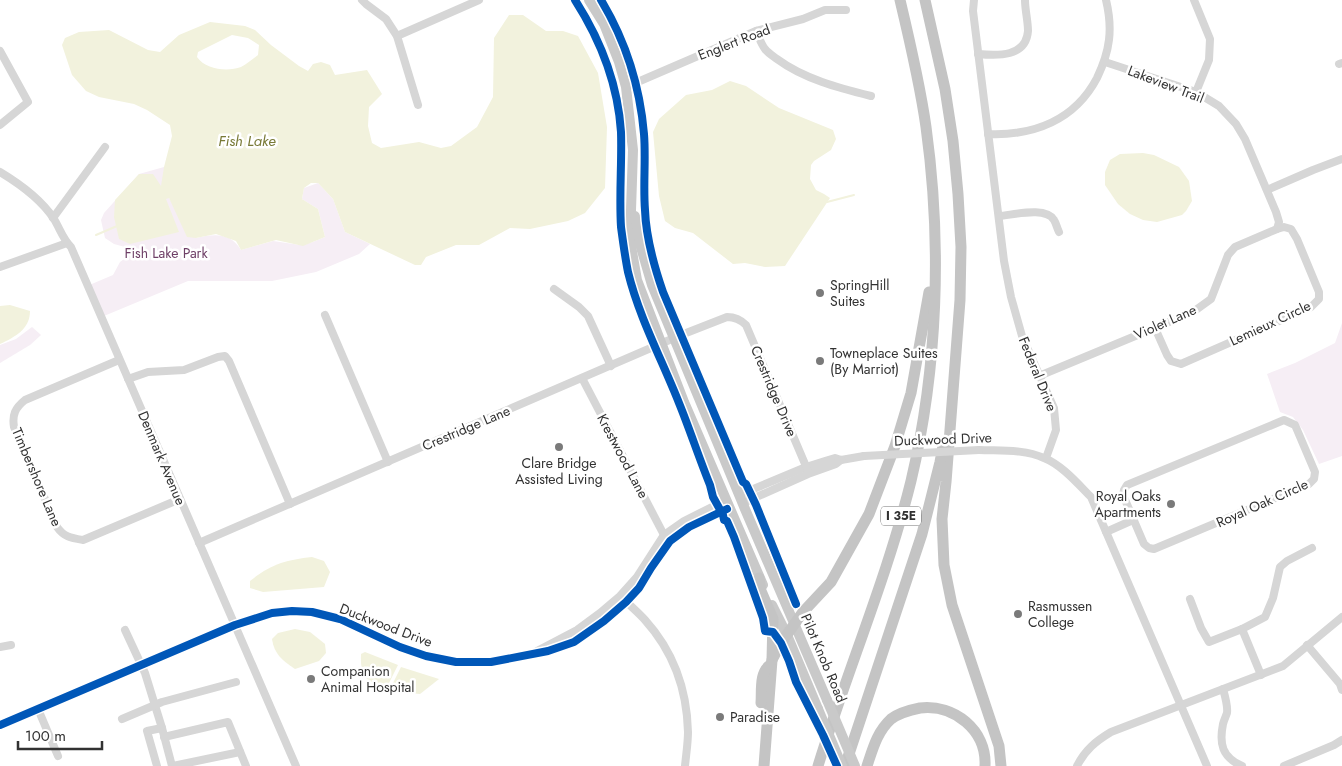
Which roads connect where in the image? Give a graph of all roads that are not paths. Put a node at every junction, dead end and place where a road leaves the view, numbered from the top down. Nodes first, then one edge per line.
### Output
1 (362, 0) edge
2 (480, 0) edge
3 (589, 0) edge
4 (900, 0) edge
5 (925, 0) edge
6 (974, 0) edge
7 (1025, 0) edge
8 (1106, 0) edge
9 (1194, 0) edge
10 (846, 10) dead end
11 (756, 32) junction
12 (397, 36) junction
13 (0, 51) edge
14 (978, 54) junction
15 (1105, 62) junction
16 (626, 86) junction
17 (1196, 92) junction
18 (871, 96) dead end
19 (418, 105) dead end
20 (0, 125) edge
21 (988, 134) junction
22 (105, 147) dead end
23 (1342, 159) edge
24 (0, 172) edge
25 (1267, 190) junction
26 (632, 195) junction
27 (999, 216) junction
28 (53, 218) junction
29 (1277, 229) junction
30 (1059, 232) dead end
31 (67, 243) junction
32 (935, 256) junction
33 (0, 267) edge
34 (554, 289) dead end
35 (325, 315) dead end
36 (735, 317) joint
37 (1155, 328) junction
38 (675, 338) junction
39 (661, 344) junction
40 (119, 360) junction
41 (611, 366) junction
42 (1039, 376) junction
43 (582, 378) junction
44 (954, 378) junction
45 (128, 379) junction
46 (1046, 458) junction
47 (841, 460) junction
48 (388, 462) junction
49 (807, 469) junction
50 (180, 499) junction
51 (741, 499) junction
52 (290, 504) junction
53 (727, 504) junction
54 (1133, 520) junction
55 (1106, 532) junction
56 (664, 535) junction
57 (199, 543) junction
58 (1312, 548) dead end
59 (759, 578) junction
60 (620, 596) junction
61 (1190, 599) dead end
62 (626, 602) junction
63 (1342, 617) edge
64 (795, 624) junction
65 (235, 625) junction
66 (1242, 629) junction
67 (125, 630) dead end
68 (787, 635) junction
69 (11, 645) dead end
70 (1307, 645) junction
71 (0, 647) edge
72 (534, 654) junction
73 (772, 662) junction
74 (140, 665) junction
75 (1261, 674) junction
76 (236, 682) dead end
77 (1223, 689) junction
78 (1342, 690) edge
79 (1181, 705) junction
80 (155, 706) junction
81 (38, 709) junction
82 (122, 719) dead end
83 (0, 725) edge
84 (162, 728) junction
85 (164, 737) junction
86 (1342, 740) edge
87 (240, 752) junction
88 (58, 756) dead end
89 (156, 766) edge
90 (172, 766) edge
91 (246, 766) edge
92 (296, 766) edge
93 (685, 766) edge
94 (757, 766) edge
95 (764, 766) edge
96 (818, 766) edge
97 (844, 766) edge
98 (855, 766) edge
99 (867, 766) edge
100 (985, 766) edge
101 (1001, 766) edge
102 (1076, 766) edge
103 (1207, 766) edge
104 (1242, 766) edge
105 (1284, 766) edge

1 - 12 street
2 - 12 street
3 - 16 main road, Pilot Knob Road
4 - 32 highway, I 35E
5 - 44 highway, I 35E
6 - 14 street, Federal Drive
7 - 14 street
8 - 15 street
9 - 17 street
10 - 11 street, Englert Road
11 - 16 street, Englert Road
11 - 18 street
12 - 19 street
13 - 20 street
14 - 21 street, Federal Drive
15 - 17 street, Lakeview Trail
15 - 21 street
16 - 26 main road, Pilot Knob Road
17 - 25 street, Lakeview Trail
21 - 27 street, Federal Drive
22 - 28 street
23 - 25 street
24 - 28 street, Denmark Avenue
25 - 29 street
26 - 38 main road, Pilot Knob Road
26 - 39 main road, Pilot Knob Road
27 - 30 street
27 - 42 street, Federal Drive
28 - 31 street, Denmark Avenue
29 - 37 street, Violet Lane
29 - 37 street, Lemieux Circle
31 - 33 street
31 - 40 street, Denmark Avenue
32 - 64 highway
32 - 96 highway, I 35E
34 - 41 street
35 - 48 street
36 - 38 street, Crestridge Lane
36 - 49 street, Crestridge Drive
37 - 42 street, Violet Lane
38 - 39 street, Crestridge Lane
38 - 51 main road, Pilot Knob Road
39 - 41 street, Crestridge Lane
39 - 53 main road, Pilot Knob Road
40 - 45 street, Denmark Avenue
40 - 50 street, Timbershore Lane
41 - 43 street, Crestridge Lane
42 - 46 street, Federal Drive
43 - 48 street, Crestridge Lane
43 - 56 street, Krestwood Lane
44 - 97 highway, I 35E
44 - 101 highway
45 - 50 street, Denmark Avenue
45 - 52 street
46 - 47 street, Duckwood Drive, bridge
46 - 55 street
47 - 49 street, Duckwood Drive
47 - 51 street, Duckwood Drive
48 - 52 street, Crestridge Lane
49 - 51 street, Duckwood Drive
50 - 57 street, Denmark Avenue
51 - 53 main road, Duckwood Drive
51 - 64 main road, Pilot Knob Road
52 - 57 street, Crestridge Lane
53 - 56 street, Duckwood Drive
53 - 59 main road, Pilot Knob Road
53 - 62 street, Duckwood Drive
54 - 54 street, Royal Oak Circle
54 - 55 street
55 - 79 street
56 - 60 street, Duckwood Drive
57 - 65 street, Denmark Avenue
58 - 66 street
59 - 68 main road, Pilot Knob Road
59 - 73 highway
60 - 62 street
60 - 72 street, Duckwood Drive
61 - 66 street
62 - 72 street, Duckwood Drive
62 - 93 street
63 - 70 street
64 - 68 highway
64 - 98 main road, Pilot Knob Road, bridge
65 - 72 street, Duckwood Drive
65 - 74 street, Duckwood Drive
65 - 92 street, Denmark Avenue
66 - 75 street
67 - 74 street
68 - 73 highway
68 - 97 main road, Pilot Knob Road, bridge
69 - 71 street
70 - 75 street
70 - 78 street
73 - 94 highway
73 - 95 highway
74 - 80 street
74 - 81 street, Duckwood Drive
75 - 77 street
76 - 80 street
77 - 79 street
77 - 104 street
79 - 102 street
79 - 103 street
80 - 82 street
80 - 84 street
81 - 83 street, Duckwood Drive
81 - 88 street
84 - 85 street
84 - 89 street
85 - 87 street
85 - 90 street
86 - 105 street
87 - 90 street
87 - 91 street
99 - 100 highway

